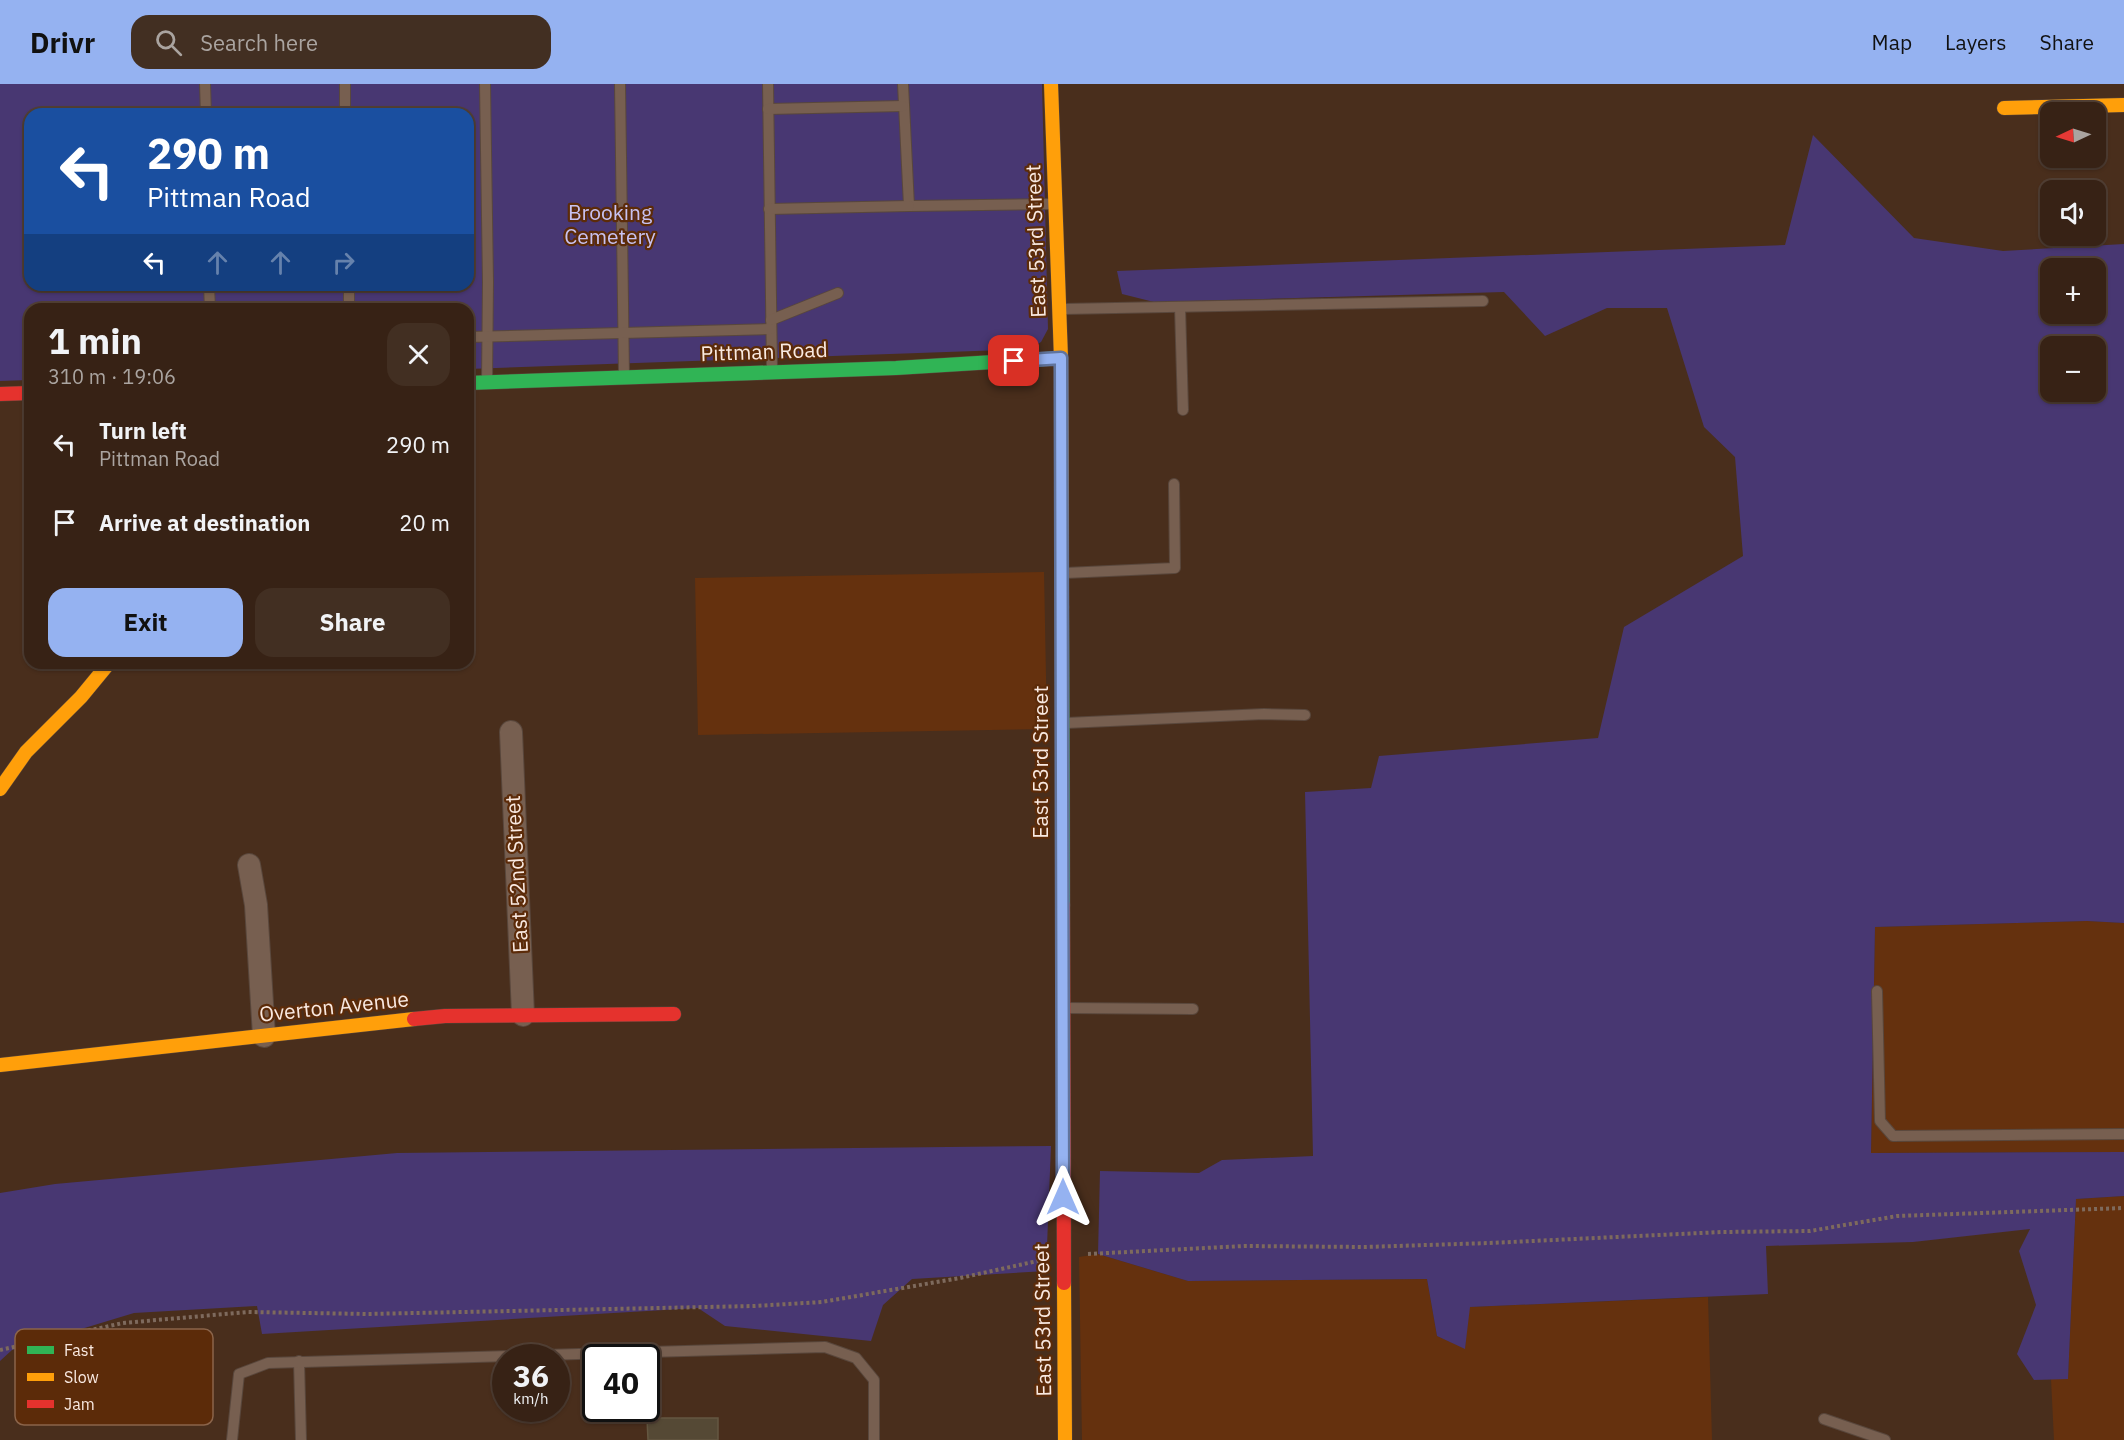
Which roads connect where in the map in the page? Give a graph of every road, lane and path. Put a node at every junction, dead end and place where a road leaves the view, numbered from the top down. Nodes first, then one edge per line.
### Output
1 (205, 84) edge
2 (345, 84) edge
3 (485, 84) edge
4 (620, 84) edge
5 (768, 84) edge
6 (903, 84) edge
7 (1052, 85) edge
8 (2124, 105) edge
9 (903, 106) junction
10 (206, 108) edge
11 (345, 108) edge
12 (2004, 108) dead end
13 (768, 109) junction
14 (1054, 204) junction
15 (909, 206) junction
16 (769, 209) junction
17 (838, 293) dead end
18 (1483, 302) dead end
19 (1180, 307) junction
20 (1059, 309) junction
21 (771, 324) junction
22 (622, 334) junction
23 (487, 336) junction
24 (474, 337) edge
25 (1061, 358) junction
26 (772, 373) junction
27 (624, 378) junction
28 (488, 382) junction
29 (474, 383) edge
30 (24, 393) edge
31 (0, 394) edge
32 (1183, 410) dead end
33 (1174, 484) dead end
34 (1062, 573) junction
35 (104, 669) edge
36 (1305, 715) dead end
37 (1062, 723) junction
38 (511, 732) dead end
39 (0, 789) edge
40 (249, 865) dead end
41 (1876, 991) dead end
42 (1063, 1008) junction
43 (1193, 1009) dead end
44 (675, 1014) dead end
45 (523, 1015) junction
46 (264, 1036) junction
47 (0, 1065) edge
48 (2124, 1134) edge
49 (298, 1361) junction
50 (1824, 1419) dead end
51 (232, 1440) edge
52 (301, 1440) edge
53 (874, 1440) edge
54 (1065, 1440) edge
55 (1885, 1440) edge

1 - 10 lane
2 - 11 lane
3 - 23 lane
4 - 22 lane
5 - 13 lane
6 - 9 lane
7 - 14 street, East 53rd Street
8 - 12 street
9 - 13 lane
9 - 15 lane
13 - 16 lane
14 - 15 lane
14 - 20 street, East 53rd Street
15 - 16 lane
16 - 21 lane
17 - 21 lane
18 - 19 lane
19 - 20 lane
19 - 32 lane
20 - 25 street, East 53rd Street
21 - 22 lane
21 - 26 lane
22 - 23 lane
22 - 27 lane
23 - 24 lane
23 - 28 lane
25 - 26 street, Pittman Road
25 - 34 street, East 53rd Street
26 - 27 street, Pittman Road
27 - 28 street, Pittman Road
28 - 29 street, Pittman Road
30 - 31 street
33 - 34 lane
34 - 37 street, East 53rd Street
35 - 39 street
36 - 37 lane
37 - 42 street, East 53rd Street
38 - 45 street, East 52nd Street
40 - 46 street
41 - 48 lane
42 - 43 lane
42 - 54 street, East 53rd Street
44 - 45 street, Overton Avenue
45 - 46 street, Overton Avenue
46 - 47 street, Overton Avenue
49 - 51 lane
49 - 52 lane
49 - 53 lane
50 - 55 lane

